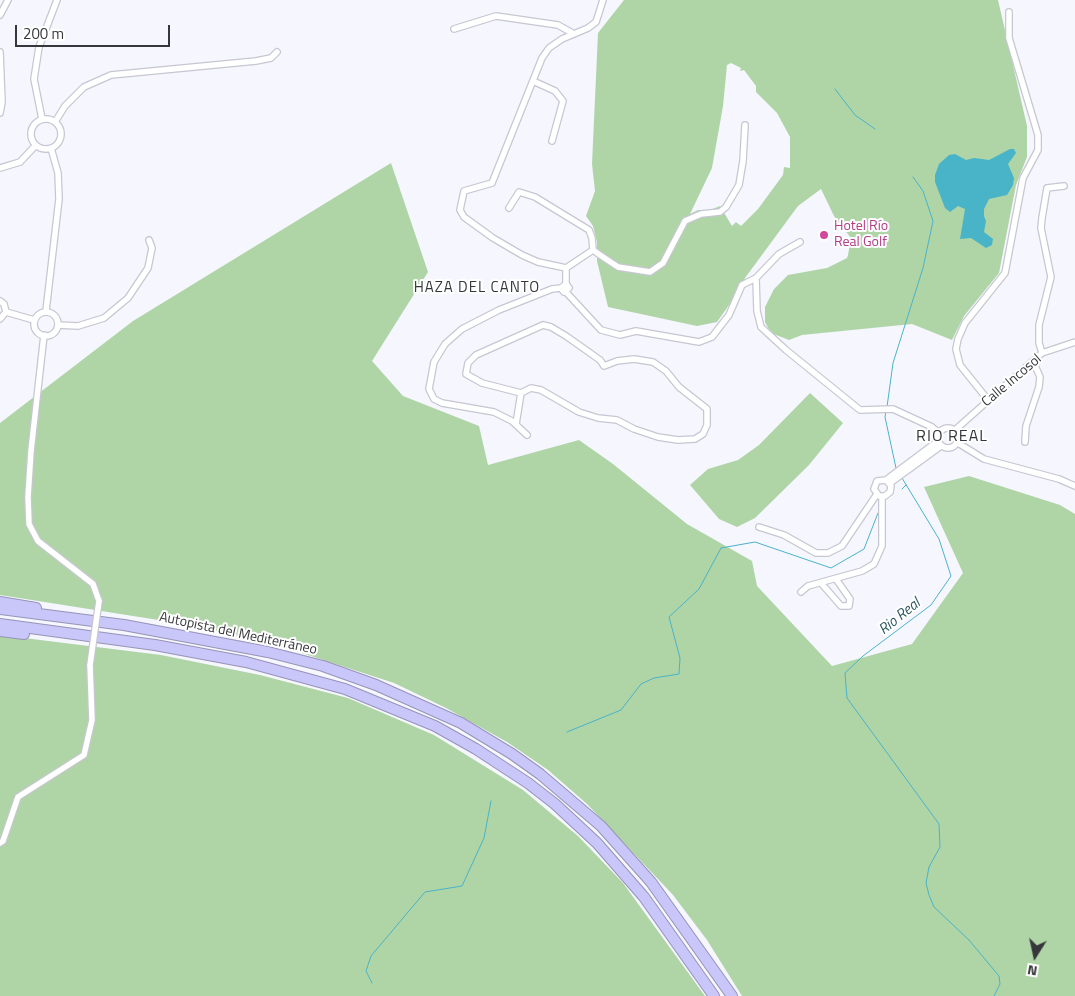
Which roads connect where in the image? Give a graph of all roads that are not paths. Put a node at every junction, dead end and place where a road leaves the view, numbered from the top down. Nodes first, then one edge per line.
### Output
1 (8, 0) edge
2 (57, 0) edge
3 (603, 0) edge
4 (1009, 12) dead end
5 (0, 15) edge
6 (454, 29) dead end
7 (574, 34) junction
8 (0, 52) edge
9 (277, 52) dead end
10 (533, 81) junction
11 (0, 113) edge
12 (42, 119) junction
13 (55, 122) junction
14 (744, 125) dead end
15 (552, 141) dead end
16 (36, 146) junction
17 (51, 148) junction
18 (0, 168) edge
19 (1064, 186) dead end
20 (509, 208) dead end
21 (149, 240) dead end
22 (800, 242) dead end
23 (593, 250) junction
24 (566, 268) junction
25 (756, 278) junction
26 (564, 288) junction
27 (0, 301) edge
28 (46, 311) junction
29 (6, 312) junction
30 (0, 319) edge
31 (34, 320) junction
32 (58, 325) junction
33 (44, 336) junction
34 (1075, 342) edge
35 (1042, 353) junction
36 (1033, 361) junction
37 (521, 393) junction
38 (988, 400) junction
39 (516, 424) junction
40 (955, 430) junction
41 (939, 433) junction
42 (527, 435) dead end
43 (1024, 442) dead end
44 (958, 443) junction
45 (940, 444) junction
46 (888, 482) junction
47 (1075, 486) edge
48 (880, 495) junction
49 (760, 526) dead end
50 (836, 579) junction
51 (821, 583) junction
52 (801, 592) dead end
53 (0, 602) edge
54 (0, 610) edge
55 (0, 624) edge
56 (0, 631) edge
57 (218, 641) junction
58 (246, 662) junction
59 (2, 842) edge
60 (0, 848) edge
61 (714, 996) edge
62 (732, 996) edge

1 - 5 street
2 - 12 street
3 - 7 street
4 - 38 street
6 - 7 street
7 - 10 street
8 - 11 street
9 - 13 street
10 - 15 street
10 - 24 street
12 - 13 street
12 - 16 street
13 - 17 street
14 - 23 street
16 - 17 street
16 - 18 street
17 - 28 street
19 - 35 street
20 - 23 street
21 - 32 street
22 - 25 street
23 - 24 street
24 - 26 street
25 - 26 street
25 - 41 street
26 - 39 street
27 - 29 street
28 - 31 street
28 - 32 street
29 - 30 street
29 - 31 street
31 - 33 street
32 - 33 street
33 - 59 street, bridge
34 - 35 street, Calle Incosol
35 - 36 street, Calle Incosol
36 - 38 street, Calle Incosol
36 - 43 street
37 - 37 street
37 - 39 street
38 - 40 street, Calle Incosol
39 - 42 street
40 - 41 street
40 - 44 street
41 - 45 street
44 - 45 street
44 - 47 street
45 - 46 street
46 - 48 street
46 - 48 street
48 - 49 street
48 - 50 street
50 - 51 street
50 - 51 street
51 - 52 street
53 - 57 highway
54 - 57 highway, Autopista del Mediterráneo
55 - 58 highway, Autopista del Mediterráneo
56 - 58 highway
57 - 62 highway, Autopista del Mediterráneo
58 - 61 highway, Autopista del Mediterráneo
59 - 60 street

